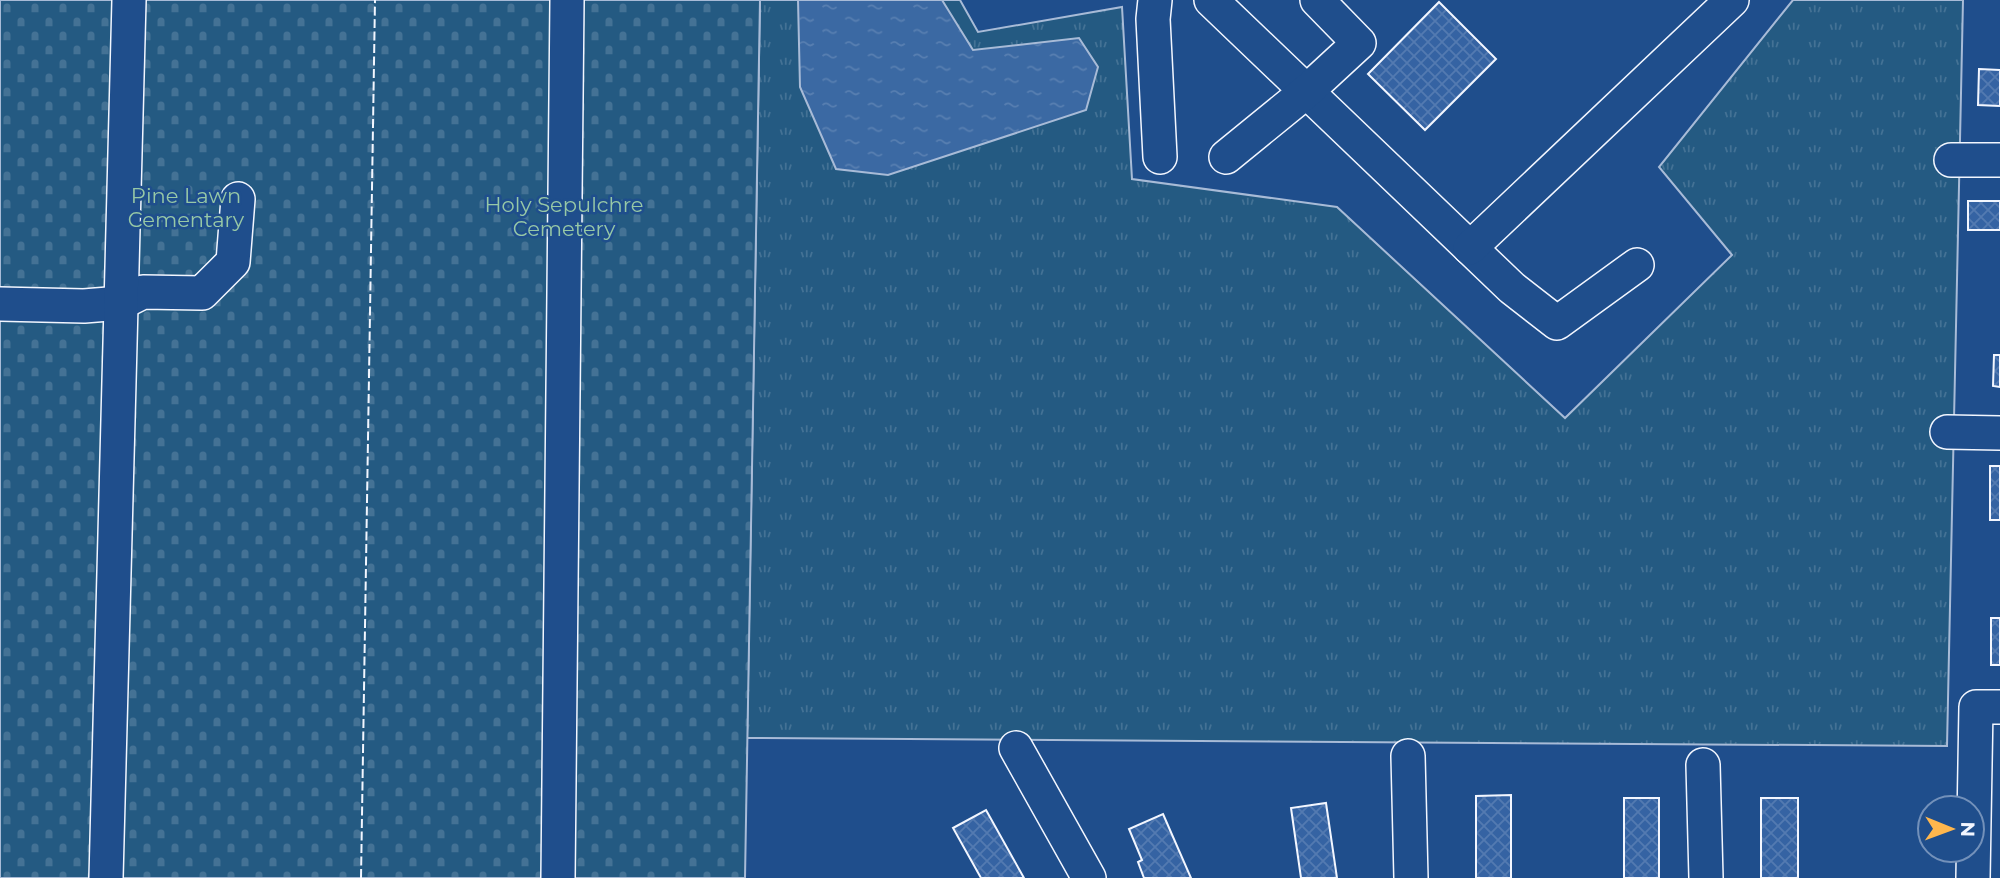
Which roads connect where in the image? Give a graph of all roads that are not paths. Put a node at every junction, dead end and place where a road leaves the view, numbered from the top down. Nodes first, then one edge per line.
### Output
1 (129, 0) edge
2 (567, 0) edge
3 (1155, 0) edge
4 (1211, 0) edge
5 (1317, 0) edge
6 (1732, 0) edge
7 (1307, 91) junction
8 (1160, 157) dead end
9 (1226, 157) dead end
10 (1951, 160) dead end
11 (2000, 160) edge
12 (238, 199) dead end
13 (1470, 248) junction
14 (1637, 265) dead end
15 (121, 303) junction
16 (0, 304) edge
17 (1947, 432) dead end
18 (2000, 433) edge
19 (2000, 707) edge
20 (1016, 747) dead end
21 (1408, 756) dead end
22 (1703, 765) dead end
23 (106, 878) edge
24 (558, 878) edge
25 (1089, 878) edge
26 (1410, 878) edge
27 (1706, 878) edge
28 (1973, 878) edge

1 - 15 street
2 - 24 street
3 - 8 street
4 - 7 street
5 - 7 street
6 - 13 street
7 - 9 street
7 - 13 street
10 - 11 street
12 - 15 street
13 - 14 street
15 - 16 street
15 - 23 street
17 - 18 street
19 - 28 street
20 - 25 street
21 - 26 street
22 - 27 street

